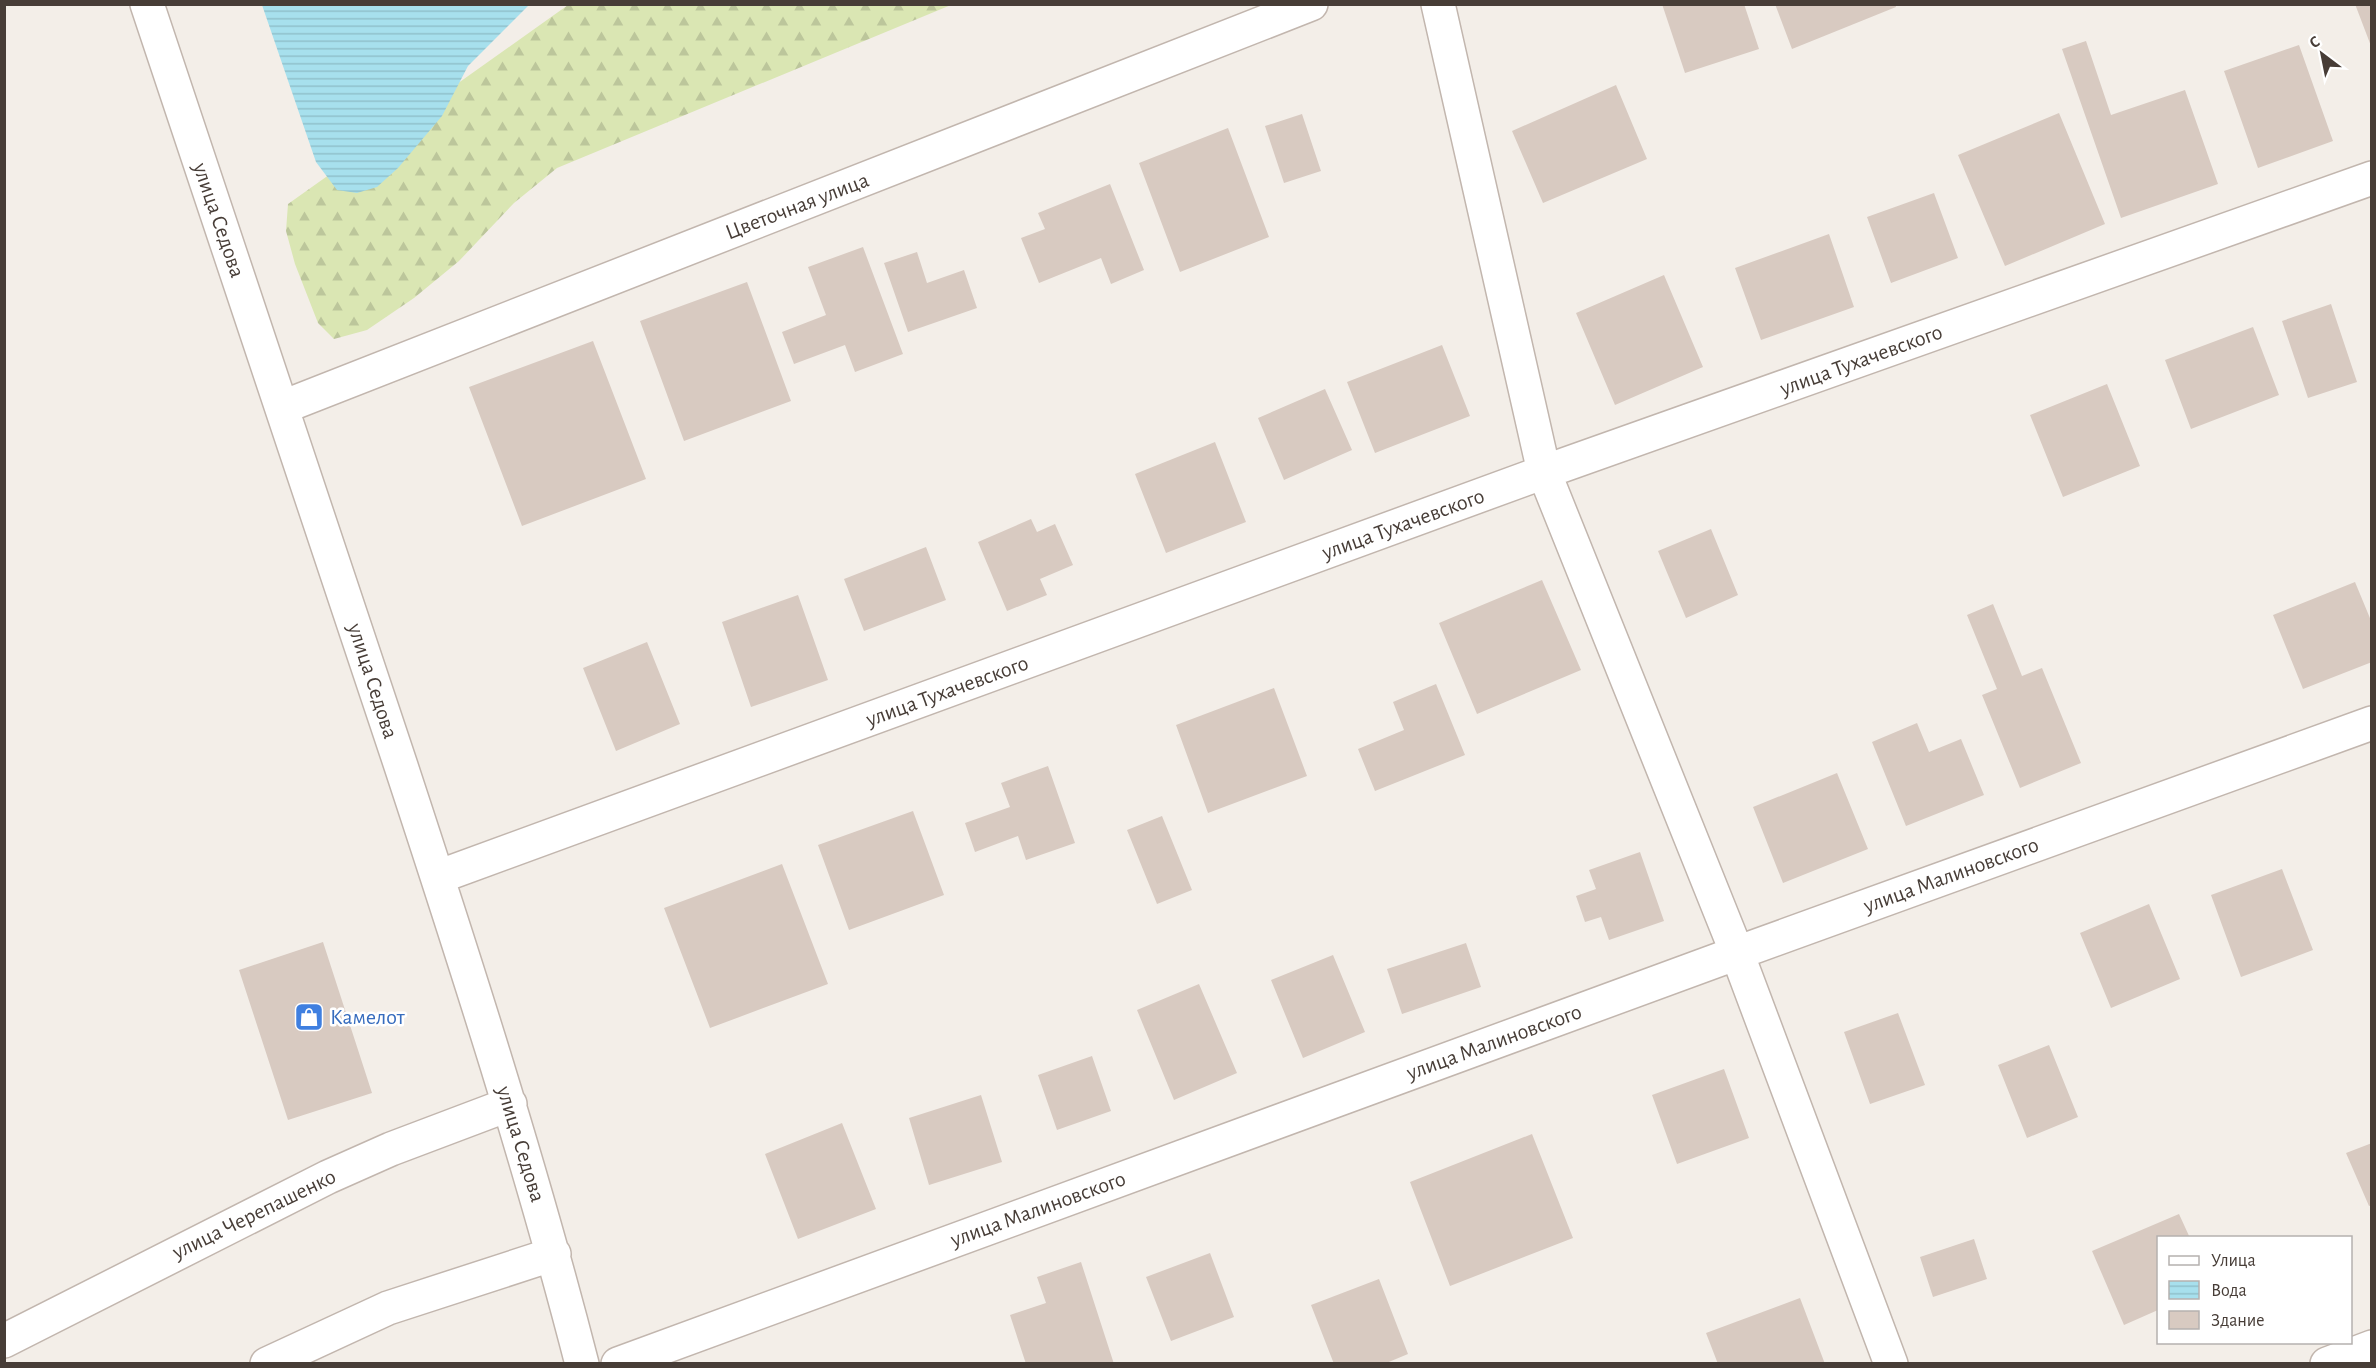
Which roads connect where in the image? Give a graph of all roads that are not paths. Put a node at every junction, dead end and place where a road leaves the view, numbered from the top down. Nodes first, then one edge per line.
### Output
1 (147, 4) edge
2 (1311, 4) edge
3 (1438, 4) edge
4 (2372, 178) edge
5 (283, 407) junction
6 (1544, 472) junction
7 (2372, 723) edge
8 (438, 877) junction
9 (1737, 953) junction
10 (510, 1104) junction
11 (554, 1254) junction
12 (4, 1341) edge
13 (2372, 1347) edge
14 (267, 1364) edge
15 (582, 1364) edge
16 (618, 1364) edge
17 (1891, 1364) edge
18 (2327, 1364) edge

1 - 5 street, улица Седова
2 - 5 street, Цветочная улица
3 - 6 street
4 - 6 street, улица Тухачевского
5 - 8 street, улица Седова
6 - 8 street, улица Тухачевского
6 - 9 street
7 - 9 street, улица Малиновского
8 - 10 street, улица Седова
9 - 16 street, улица Малиновского
9 - 17 street
10 - 11 street, улица Седова
10 - 12 street, улица Черепашенко
11 - 14 street
11 - 15 street, улица Седова
13 - 18 street

